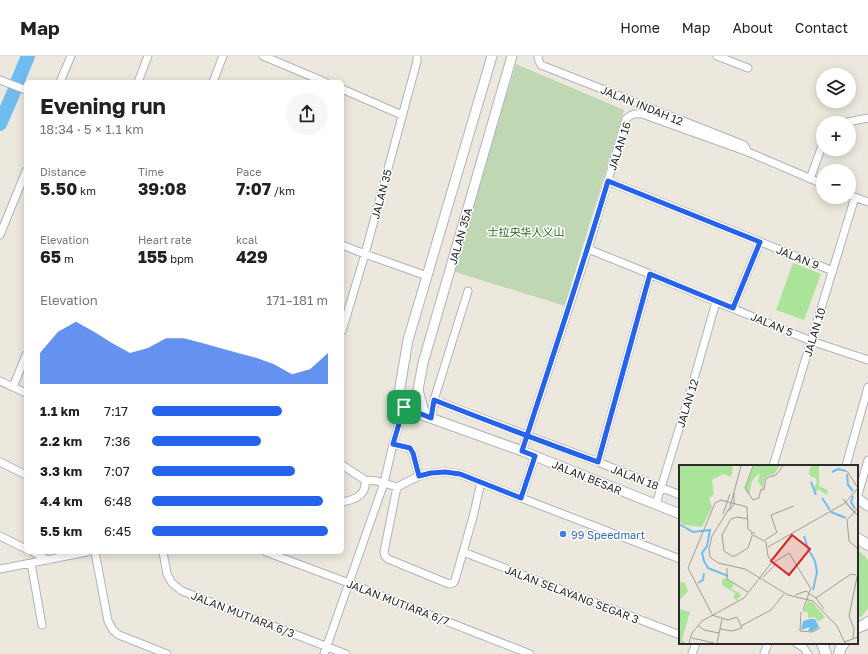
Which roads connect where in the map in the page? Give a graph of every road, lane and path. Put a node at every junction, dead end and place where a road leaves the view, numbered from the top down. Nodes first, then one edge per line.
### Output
1 (71, 56) edge
2 (148, 56) edge
3 (223, 56) edge
4 (263, 56) edge
5 (417, 56) edge
6 (492, 56) edge
7 (512, 56) edge
8 (538, 56) edge
9 (717, 56) edge
10 (748, 68) dead end
11 (0, 80) edge
12 (61, 80) edge
13 (139, 80) edge
14 (214, 80) edge
15 (320, 80) edge
16 (24, 89) edge
17 (344, 90) edge
18 (402, 115) junction
19 (868, 118) edge
20 (856, 120) edge
21 (748, 152) junction
22 (818, 156) edge
23 (24, 176) edge
24 (810, 179) junction
25 (608, 181) junction
26 (816, 181) edge
27 (856, 198) edge
28 (868, 202) edge
29 (850, 204) edge
30 (0, 235) edge
31 (760, 242) junction
32 (344, 246) edge
33 (588, 249) junction
34 (365, 254) junction
35 (833, 271) junction
36 (650, 274) junction
37 (427, 276) junction
38 (468, 291) dead end
39 (716, 302) junction
40 (733, 308) junction
41 (344, 324) edge
42 (811, 341) junction
43 (24, 360) edge
44 (868, 360) edge
45 (0, 381) edge
46 (13, 386) junction
47 (868, 387) edge
48 (24, 392) edge
49 (434, 400) junction
50 (404, 407) junction
51 (428, 417) junction
52 (527, 436) junction
53 (393, 444) junction
54 (522, 451) junction
55 (535, 456) junction
56 (868, 460) edge
57 (0, 462) edge
58 (598, 462) junction
59 (772, 465) edge
60 (846, 465) edge
61 (344, 466) edge
62 (24, 474) edge
63 (419, 476) junction
64 (365, 480) junction
65 (384, 482) junction
66 (481, 482) junction
67 (397, 487) junction
68 (662, 488) junction
69 (679, 495) edge
70 (858, 495) edge
71 (521, 498) junction
72 (858, 499) edge
73 (344, 501) edge
74 (656, 504) junction
75 (868, 506) edge
76 (679, 514) edge
77 (0, 536) edge
78 (858, 538) edge
79 (868, 545) edge
80 (24, 548) edge
81 (463, 552) junction
82 (37, 554) edge
83 (77, 554) edge
84 (95, 554) edge
85 (163, 554) edge
86 (271, 554) edge
87 (48, 560) junction
88 (679, 560) edge
89 (31, 563) junction
90 (0, 569) edge
91 (349, 583) junction
92 (868, 622) edge
93 (42, 625) dead end
94 (858, 628) edge
95 (679, 635) edge
96 (696, 644) edge
97 (768, 644) edge
98 (798, 644) edge
99 (822, 644) edge
100 (843, 644) edge
101 (327, 646) junction
102 (166, 654) edge
103 (324, 654) edge
104 (346, 654) edge
105 (530, 654) edge
106 (692, 654) edge
107 (764, 654) edge
108 (808, 654) edge
109 (826, 654) edge
110 (839, 654) edge

1 - 12 street
2 - 13 street
3 - 14 street
4 - 15 street
5 - 18 street, JALAN 35
6 - 37 street, JALAN 35A
7 - 51 street, JALAN 35A
8 - 21 street, JALAN INDAH 12
9 - 10 street
11 - 16 street
17 - 18 street
18 - 34 street, JALAN 35
19 - 20 street
21 - 24 street
21 - 25 street, JALAN 16
22 - 24 street
23 - 30 street
24 - 26 street
25 - 31 street, JALAN 9
25 - 33 street, JALAN 16
27 - 28 street
29 - 35 street, JALAN 10
31 - 35 street, JALAN 9
31 - 40 street
32 - 34 street
33 - 36 street, JALAN 5
33 - 52 street, JALAN 16
34 - 37 street
34 - 41 street, JALAN 35
35 - 42 street, JALAN 10
36 - 39 street, JALAN 5
36 - 58 street
37 - 50 street, JALAN 35A
38 - 49 street
39 - 40 street, JALAN 5
39 - 68 street, JALAN 12
40 - 42 street, JALAN 5
42 - 44 street, JALAN 5
42 - 59 street, JALAN 10
43 - 46 street
45 - 46 street
46 - 48 street
47 - 60 street
49 - 51 street
49 - 52 street, JALAN 18
50 - 51 street, JALAN BESAR
50 - 53 street
51 - 54 street, JALAN BESAR
52 - 54 street, JALAN 16
52 - 58 street, JALAN 18
53 - 63 street
53 - 65 street
54 - 55 street, JALAN BESAR
55 - 71 street
55 - 74 street, JALAN BESAR
56 - 70 street
57 - 62 street
58 - 68 street, JALAN 18
61 - 64 street
63 - 66 street
63 - 67 street
64 - 65 street
64 - 73 street
65 - 67 street
65 - 91 street
66 - 71 street
66 - 81 street
67 - 81 street
68 - 69 street, JALAN 18
68 - 74 street, JALAN 12
71 - 88 street
72 - 75 street
74 - 76 street, JALAN BESAR
77 - 80 street
78 - 79 main road
81 - 95 street, JALAN SELAYANG SEGAR 3
82 - 87 street
83 - 87 street
84 - 102 street
85 - 101 street, JALAN MUTIARA 6/3
86 - 91 street, JALAN MUTIARA 6/7
87 - 89 street
89 - 90 street
89 - 93 street
91 - 101 street
91 - 105 street, JALAN MUTIARA 6/7
92 - 94 main road
96 - 106 street
97 - 107 street
98 - 108 street
99 - 109 main road
100 - 110 main road
101 - 103 street
101 - 104 street, JALAN MUTIARA 6/3

